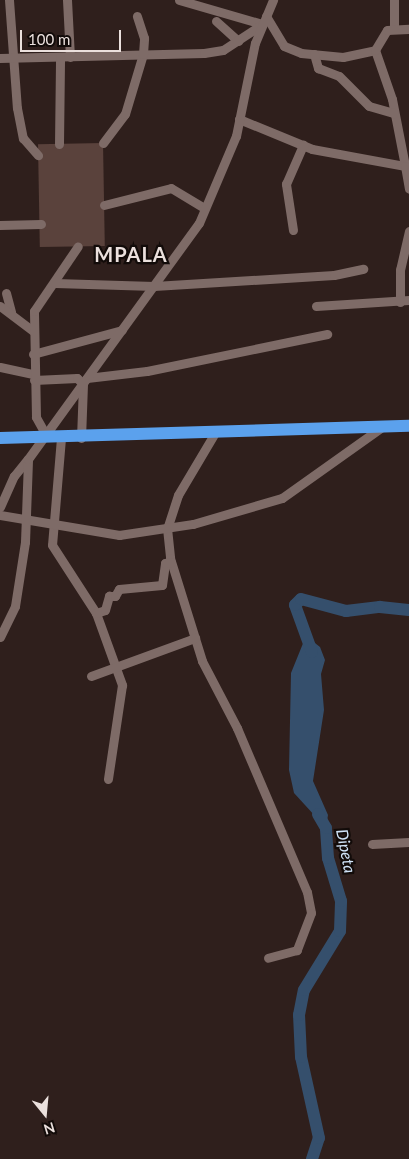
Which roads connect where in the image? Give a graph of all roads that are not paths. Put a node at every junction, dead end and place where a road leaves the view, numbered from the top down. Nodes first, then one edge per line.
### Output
1 (10, 0) edge
2 (67, 0) edge
3 (179, 0) edge
4 (273, 0) edge
5 (394, 0) edge
6 (137, 16) dead end
7 (264, 20) junction
8 (216, 21) dead end
9 (394, 28) junction
10 (409, 29) edge
11 (238, 41) junction
12 (375, 50) junction
13 (142, 54) junction
14 (314, 54) junction
15 (60, 57) junction
16 (70, 57) junction
17 (0, 58) edge
18 (13, 58) junction
19 (394, 112) junction
20 (239, 119) junction
21 (103, 143) dead end
22 (59, 144) dead end
23 (303, 145) junction
24 (38, 155) dead end
25 (405, 166) junction
26 (409, 189) edge
27 (104, 205) dead end
28 (204, 208) junction
29 (0, 224) edge
30 (41, 224) dead end
31 (293, 230) dead end
32 (409, 231) edge
33 (78, 246) dead end
34 (363, 269) dead end
35 (55, 282) junction
36 (154, 286) junction
37 (6, 293) dead end
38 (404, 301) edge
39 (0, 306) edge
40 (316, 306) dead end
41 (11, 312) junction
42 (122, 330) junction
43 (34, 331) junction
44 (327, 334) dead end
45 (33, 354) junction
46 (0, 367) edge
47 (34, 377) junction
48 (85, 381) junction
49 (409, 426) edge
50 (382, 427) junction
51 (216, 431) junction
52 (47, 437) junction
53 (0, 438) edge
54 (61, 438) junction
55 (80, 438) junction
56 (28, 459) junction
57 (0, 507) edge
58 (0, 515) edge
59 (27, 520) junction
60 (52, 526) junction
61 (167, 528) junction
62 (171, 562) junction
63 (96, 613) junction
64 (0, 636) edge
65 (195, 638) junction
66 (115, 666) junction
67 (91, 676) dead end
68 (108, 780) dead end
69 (409, 842) edge
70 (372, 844) dead end
71 (268, 958) dead end

1 - 18 street
2 - 16 street
3 - 7 street
4 - 7 street
5 - 9 street
6 - 13 street
7 - 11 street
7 - 14 street
7 - 20 street
8 - 11 street
9 - 10 street
9 - 12 street
11 - 13 street
12 - 14 street
12 - 19 street
13 - 16 street
13 - 21 street
14 - 19 street
15 - 16 street
15 - 18 street
15 - 22 street
17 - 18 street
18 - 24 street
19 - 25 street
20 - 23 street
20 - 28 street
23 - 25 street
23 - 31 street
25 - 26 street
27 - 28 street
28 - 36 street
29 - 30 street
32 - 38 street
33 - 35 street
34 - 36 street
35 - 36 street
35 - 43 street
36 - 42 street
37 - 41 street
38 - 40 street
39 - 41 street
41 - 43 street
42 - 45 street
42 - 48 street
43 - 45 street
44 - 48 street
45 - 47 street
46 - 47 street
47 - 48 street
47 - 52 street
48 - 52 street
48 - 55 street
49 - 50 highway
50 - 51 highway
50 - 61 street
51 - 55 highway
51 - 61 street
52 - 53 highway
52 - 54 highway
52 - 56 street
54 - 55 highway
54 - 60 street
56 - 57 street
56 - 59 street
58 - 59 street
59 - 60 street
59 - 64 street
60 - 61 street
60 - 63 street
61 - 62 street
62 - 63 street
62 - 65 street
63 - 66 street
65 - 66 street
65 - 71 street
66 - 67 street
66 - 68 street
69 - 70 street

